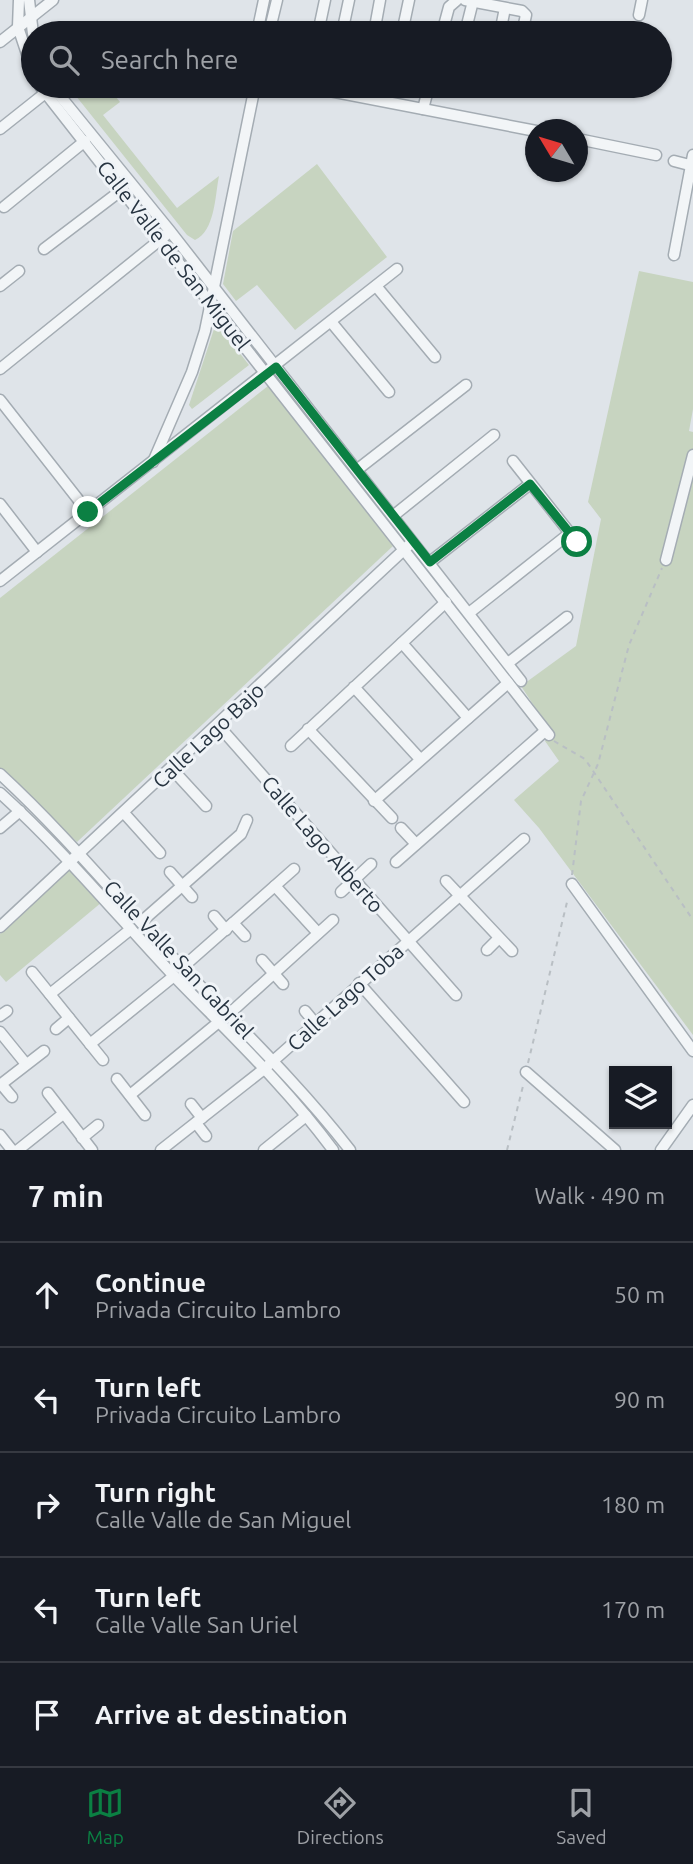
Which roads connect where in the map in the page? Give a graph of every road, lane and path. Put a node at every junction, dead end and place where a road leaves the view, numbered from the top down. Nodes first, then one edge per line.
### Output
1 (19, 0) edge
2 (29, 0) edge
3 (53, 0) edge
4 (264, 0) edge
5 (276, 0) edge
6 (325, 0) edge
7 (349, 0) edge
8 (380, 0) edge
9 (409, 0) edge
10 (457, 0) edge
11 (642, 0) edge
12 (469, 1) edge
13 (505, 8) junction
14 (639, 15) dead end
15 (29, 19) junction
16 (26, 21) edge
17 (260, 21) edge
18 (272, 21) edge
19 (321, 21) edge
20 (345, 21) edge
21 (376, 21) edge
22 (405, 21) edge
23 (445, 21) edge
24 (466, 21) edge
25 (502, 21) edge
26 (525, 21) edge
27 (21, 25) edge
28 (18, 27) junction
29 (21, 36) edge
30 (0, 42) edge
31 (33, 98) edge
32 (49, 98) edge
33 (61, 98) edge
34 (249, 98) edge
35 (366, 98) edge
36 (426, 98) edge
37 (423, 109) junction
38 (0, 129) edge
39 (525, 129) edge
40 (85, 141) junction
41 (588, 141) edge
42 (656, 155) dead end
43 (674, 161) dead end
44 (692, 162) edge
45 (123, 189) junction
46 (4, 207) dead end
47 (166, 234) junction
48 (44, 250) dead end
49 (674, 255) dead end
50 (397, 269) dead end
51 (19, 271) dead end
52 (0, 286) edge
53 (214, 286) junction
54 (376, 286) junction
55 (211, 303) junction
56 (332, 323) junction
57 (435, 357) dead end
58 (276, 367) junction
59 (0, 369) edge
60 (267, 374) junction
61 (466, 385) dead end
62 (389, 392) dead end
63 (0, 400) edge
64 (494, 435) dead end
65 (693, 455) edge
66 (513, 461) dead end
67 (151, 465) junction
68 (358, 469) junction
69 (530, 484) junction
70 (0, 504) edge
71 (88, 512) junction
72 (393, 516) junction
73 (570, 533) junction
74 (413, 540) junction
75 (577, 542) dead end
76 (405, 549) junction
77 (37, 552) junction
78 (666, 560) joint
79 (430, 562) junction
80 (0, 581) edge
81 (446, 602) junction
82 (469, 613) junction
83 (567, 617) dead end
84 (402, 643) junction
85 (508, 663) junction
86 (521, 681) dead end
87 (508, 683) junction
88 (354, 687) junction
89 (468, 718) junction
90 (218, 725) junction
91 (308, 729) junction
92 (547, 733) junction
93 (291, 746) dead end
94 (421, 759) junction
95 (172, 768) junction
96 (0, 775) edge
97 (594, 775) junction
98 (0, 793) edge
99 (374, 801) junction
100 (206, 806) dead end
101 (20, 811) junction
102 (124, 813) junction
103 (392, 818) dead end
104 (247, 820) dead end
105 (0, 828) edge
106 (401, 828) dead end
107 (524, 839) dead end
108 (416, 844) junction
109 (81, 853) junction
110 (160, 853) dead end
111 (71, 862) junction
112 (396, 862) dead end
113 (371, 864) dead end
114 (294, 869) dead end
115 (170, 872) dead end
116 (354, 879) junction
117 (446, 881) dead end
118 (572, 884) junction
119 (182, 886) junction
120 (275, 886) junction
121 (341, 892) dead end
122 (459, 896) junction
123 (192, 897) dead end
124 (214, 916) dead end
125 (333, 920) dead end
126 (693, 920) edge
127 (141, 922) junction
128 (230, 926) junction
129 (0, 927) edge
130 (131, 929) junction
131 (318, 933) junction
132 (246, 936) dead end
133 (498, 939) junction
134 (408, 940) junction
135 (487, 950) dead end
136 (512, 951) dead end
137 (262, 960) dead end
138 (183, 967) junction
139 (32, 972) dead end
140 (273, 972) junction
141 (174, 976) junction
142 (359, 983) junction
143 (283, 984) dead end
144 (50, 994) junction
145 (456, 995) dead end
146 (305, 1011) dead end
147 (229, 1014) junction
148 (69, 1018) junction
149 (220, 1021) junction
150 (315, 1023) junction
151 (57, 1029) dead end
152 (0, 1032) edge
153 (90, 1044) junction
154 (44, 1051) dead end
155 (693, 1051) edge
156 (274, 1059) junction
157 (103, 1060) dead end
158 (26, 1065) junction
159 (264, 1069) junction
160 (526, 1072) junction
161 (117, 1079) dead end
162 (1, 1085) edge
163 (48, 1093) dead end
164 (130, 1095) junction
165 (12, 1097) dead end
166 (464, 1102) dead end
167 (191, 1104) dead end
168 (693, 1105) edge
169 (63, 1114) junction
170 (145, 1115) dead end
171 (306, 1116) junction
172 (199, 1120) junction
173 (97, 1125) dead end
174 (0, 1135) edge
175 (206, 1136) dead end
176 (82, 1138) junction
177 (12, 1150) edge
178 (18, 1150) edge
179 (92, 1150) edge
180 (161, 1150) edge
181 (264, 1150) edge
182 (334, 1150) edge
183 (350, 1150) edge
184 (507, 1150) edge
185 (615, 1150) edge
186 (661, 1150) edge

1 - 28 street
2 - 15 street
3 - 15 street
4 - 17 street
5 - 18 street
6 - 19 street
7 - 20 street
8 - 21 street
9 - 22 street
10 - 23 street
11 - 14 street
12 - 13 street
12 - 24 street
13 - 25 street
13 - 26 street
15 - 16 street
27 - 28 street
28 - 29 street
28 - 30 street
31 - 38 street
32 - 40 street, Calle Valle de San Miguel
33 - 47 street, Calle Valle de San Miguel
34 - 53 street
35 - 37 street
36 - 37 street
37 - 39 street
40 - 45 street, Calle Valle de San Miguel
40 - 46 street
41 - 42 street
43 - 44 street
44 - 49 street
45 - 47 street, Calle Valle de San Miguel
45 - 48 street
47 - 53 street, Calle Valle de San Miguel
47 - 55 street, Calle Valle de San Miguel
47 - 59 street
50 - 54 street
51 - 52 street
53 - 55 street
53 - 58 street, Calle Valle de San Miguel
54 - 56 street
54 - 57 street
55 - 60 street, Calle Valle de San Miguel
55 - 67 street
56 - 58 street
56 - 62 street
58 - 60 street
58 - 68 street, Calle Valle de San Miguel
60 - 67 street
60 - 76 street, Calle Valle de San Miguel
61 - 68 street
63 - 71 street
64 - 72 street
65 - 78 street
66 - 69 street
67 - 71 street
68 - 72 street, Calle Valle de San Miguel
69 - 73 street
69 - 79 street
70 - 77 street
71 - 77 street
72 - 74 street, Calle Valle de San Miguel
73 - 75 street
73 - 82 street
74 - 76 street, Calle Lago Bajo
74 - 79 street, Calle Valle de San Miguel
76 - 81 street, Calle Valle de San Miguel
76 - 90 street, Calle Lago Bajo
77 - 80 street
78 - 97 path
79 - 82 street, Calle Valle de San Miguel
81 - 84 street
81 - 87 street, Calle Valle de San Miguel
82 - 85 street, Calle Valle de San Miguel
83 - 85 street
84 - 88 street
84 - 89 street
85 - 86 street, Calle Valle de San Miguel
87 - 89 street
87 - 92 street, Calle Valle de San Miguel
88 - 91 street
88 - 94 street
89 - 94 street
90 - 95 street, Calle Lago Bajo
90 - 116 street, Calle Lago Alberto
91 - 93 street
91 - 99 street
92 - 97 path
92 - 108 street
94 - 99 street
95 - 100 street
95 - 102 street, Calle Lago Bajo
96 - 109 street, Calle Valle San Gabriel
97 - 118 path
97 - 126 path
98 - 101 street, Calle Valle San Gabriel
99 - 103 street
101 - 105 street
101 - 111 street, Calle Valle San Gabriel
102 - 109 street, Calle Lago Bajo
102 - 110 street
104 - 119 street
106 - 108 street
107 - 122 street, Calle Lago Toba
108 - 112 street
109 - 111 street, Calle Lago Bajo
109 - 127 street, Calle Valle San Gabriel
111 - 129 street, Calle Lago Bajo
111 - 130 street, Calle Valle San Gabriel
113 - 116 street
114 - 120 street
115 - 119 street
116 - 121 street
116 - 134 street, Calle Lago Alberto
117 - 122 street
118 - 155 street
118 - 160 path
119 - 123 street
119 - 127 street
120 - 128 street
120 - 131 street
122 - 133 street
122 - 134 street, Calle Lago Toba
124 - 128 street
125 - 131 street
127 - 138 street, Calle Valle San Gabriel
128 - 132 street
128 - 138 street
130 - 141 street, Calle Valle San Gabriel
130 - 144 street
131 - 140 street
133 - 135 street
133 - 136 street
134 - 142 street, Calle Lago Toba
134 - 145 street, Calle Lago Alberto
137 - 140 street
138 - 147 street, Calle Valle San Gabriel
139 - 144 street
140 - 143 street
140 - 147 street
141 - 149 street, Calle Valle San Gabriel
141 - 153 street
142 - 150 street, Calle Lago Toba
142 - 166 street
144 - 148 street
146 - 150 street
147 - 156 street, Calle Valle San Gabriel
148 - 151 street
148 - 153 street
149 - 159 street, Calle Valle San Gabriel
149 - 164 street
150 - 156 street, Calle Lago Toba
152 - 158 street
153 - 157 street
154 - 158 street
156 - 159 street, Calle Lago Toba
156 - 183 street, Calle Valle San Gabriel
158 - 162 street
159 - 171 street, Calle Valle San Gabriel
159 - 172 street, Calle Lago Toba
160 - 184 path
160 - 185 street
161 - 164 street
162 - 165 street
163 - 169 street
164 - 170 street
167 - 172 street
168 - 186 street
169 - 176 street
169 - 178 street
171 - 181 street
171 - 182 street, Calle Valle San Gabriel
172 - 175 street
172 - 180 street, Calle Lago Toba
173 - 176 street
174 - 177 street
176 - 179 street

